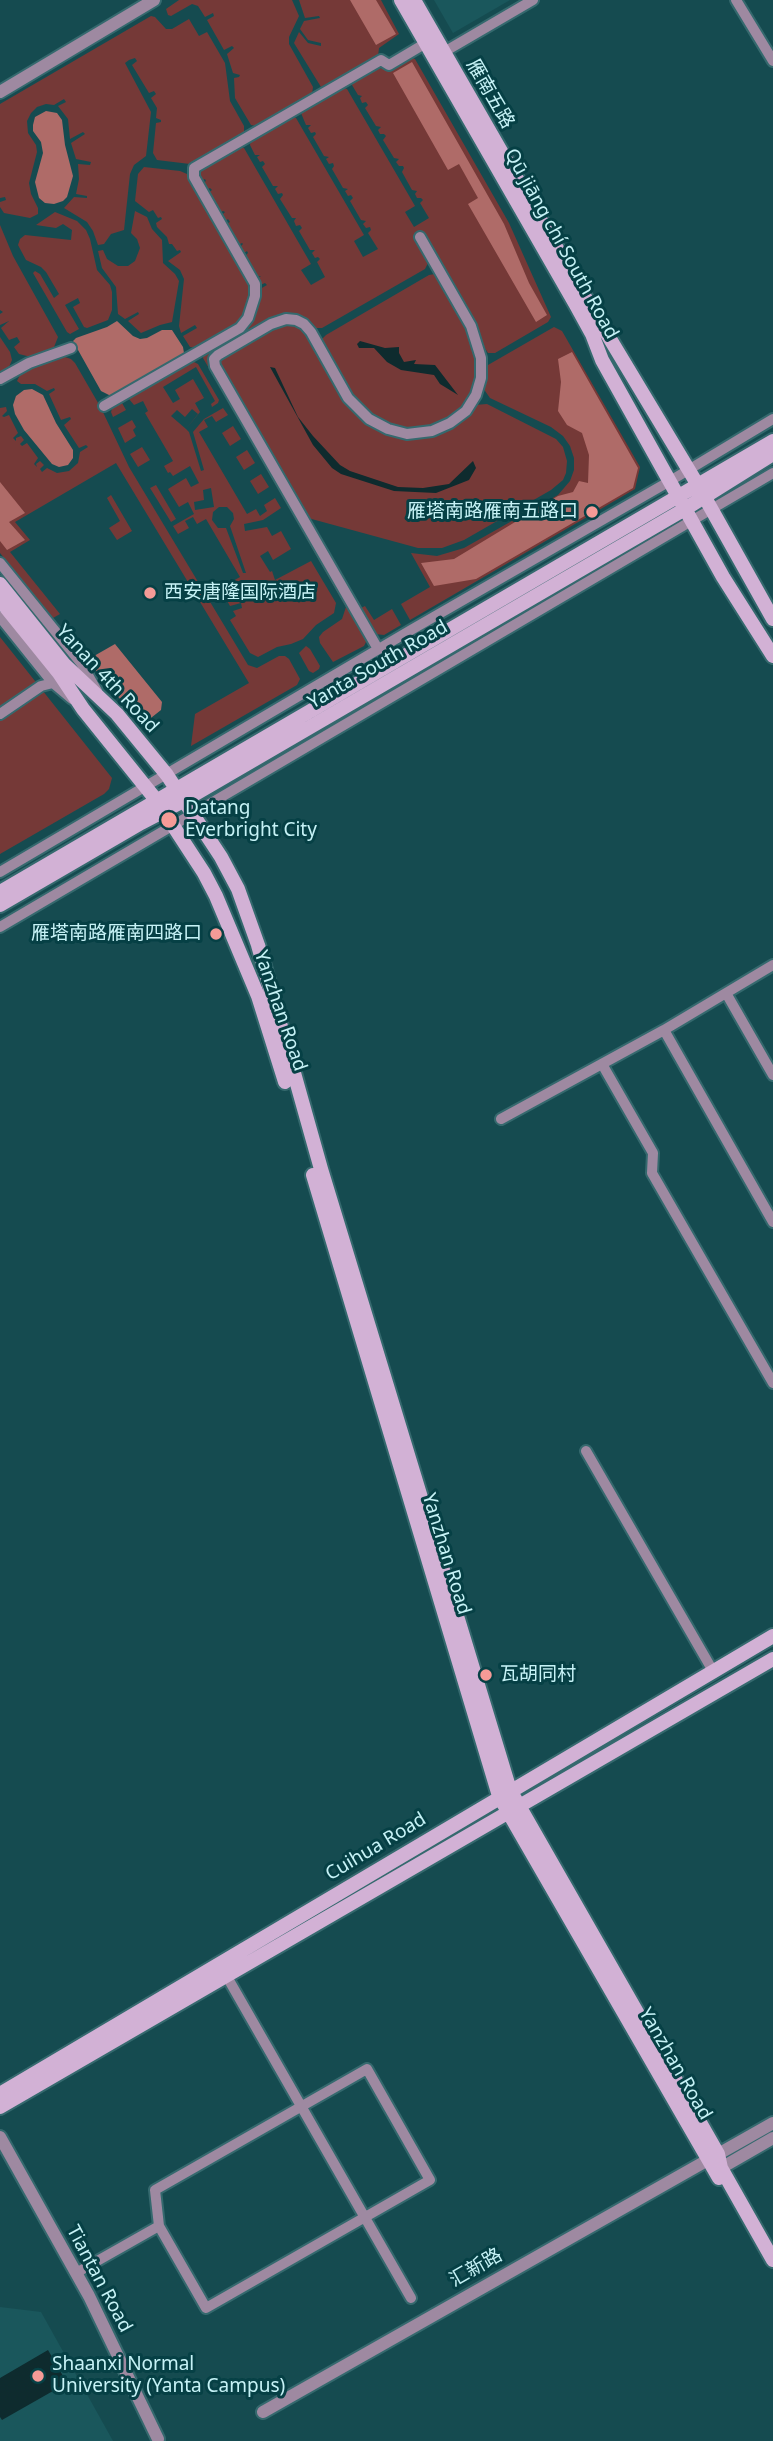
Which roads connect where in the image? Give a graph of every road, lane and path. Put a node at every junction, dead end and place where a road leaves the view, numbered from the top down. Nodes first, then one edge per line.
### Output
1 (154, 0) edge
2 (401, 0) edge
3 (415, 0) edge
4 (533, 0) edge
5 (736, 0) edge
6 (426, 43) junction
7 (444, 52) junction
8 (773, 61) edge
9 (0, 92) edge
10 (420, 237) dead end
11 (71, 348) dead end
12 (0, 379) edge
13 (104, 406) dead end
14 (773, 419) edge
15 (773, 441) edge
16 (773, 454) edge
17 (689, 469) junction
18 (773, 473) edge
19 (670, 481) junction
20 (701, 491) junction
21 (685, 509) junction
22 (711, 510) junction
23 (0, 562) edge
24 (0, 584) edge
25 (0, 600) edge
26 (0, 617) edge
27 (773, 619) edge
28 (413, 629) junction
29 (378, 649) junction
30 (427, 652) junction
31 (773, 656) edge
32 (439, 670) junction
33 (53, 683) junction
34 (100, 696) junction
35 (83, 709) junction
36 (0, 714) edge
37 (167, 775) junction
38 (146, 788) junction
39 (182, 795) junction
40 (160, 805) junction
41 (194, 815) junction
42 (174, 826) junction
43 (0, 872) edge
44 (0, 892) edge
45 (0, 905) edge
46 (0, 927) edge
47 (773, 965) edge
48 (726, 993) junction
49 (664, 1030) junction
50 (602, 1064) junction
51 (773, 1075) edge
52 (501, 1119) dead end
53 (773, 1222) edge
54 (773, 1383) edge
55 (586, 1451) dead end
56 (773, 1636) edge
57 (773, 1659) edge
58 (713, 1671) junction
59 (505, 1793) junction
60 (513, 1808) junction
61 (226, 1975) junction
62 (0, 2094) edge
63 (0, 2107) edge
64 (300, 2107) junction
65 (773, 2123) edge
66 (0, 2137) edge
67 (773, 2137) edge
68 (715, 2160) junction
69 (364, 2218) junction
70 (159, 2226) junction
71 (773, 2260) edge
72 (76, 2273) junction
73 (773, 2274) edge
74 (411, 2298) dead end
75 (263, 2412) dead end
76 (159, 2440) edge

1 - 9 street
2 - 6 main road, Qū jiāng chí South Road
3 - 7 main road, 雁南五路
4 - 7 street
5 - 8 street
6 - 13 street
6 - 19 main road, Qū jiāng chí South Road
7 - 17 main road, 雁南五路
10 - 29 street
11 - 12 street
14 - 17 street
15 - 20 main road, Yanta South Road
16 - 20 main road, Yanta South Road
17 - 19 street
17 - 20 main road, 雁南五路
18 - 22 street
19 - 21 main road, Qū jiāng chí South Road
19 - 28 street
20 - 21 main road, Yanta South Road
20 - 22 main road, 雁南五路
21 - 22 street
21 - 30 main road, Yanta South Road
21 - 31 main road, Qū jiāng chí South Road
21 - 32 street
22 - 27 main road, 雁南五路
23 - 34 street
24 - 34 main road, Yanan 4th Road
25 - 35 main road, Yanan 4th Road
26 - 33 street
28 - 29 street
28 - 30 street
29 - 37 street
30 - 32 street
30 - 39 main road, Yanta South Road
32 - 41 street
33 - 35 street
33 - 36 street
34 - 37 main road, Yanan 4th Road
35 - 38 main road, Yanan 4th Road
37 - 38 street
37 - 39 main road, Yanan 4th Road
38 - 40 main road, Yanan 4th Road
38 - 43 street
39 - 40 main road, Yanta South Road
39 - 41 main road, Yanzhan Road
40 - 42 main road, Yanzhan Road
40 - 44 main road, Yanta South Road
40 - 45 main road, Yanta South Road
41 - 42 street
41 - 59 main road, Yanzhan Road
42 - 46 street
42 - 59 main road, Yanzhan Road
47 - 48 street
48 - 49 street
48 - 51 street
49 - 50 street
49 - 53 street
50 - 52 street
50 - 54 street
55 - 58 street
56 - 58 main road, Cuihua Road
57 - 60 main road, Cuihua Road
58 - 59 main road, Cuihua Road
59 - 60 main road, Yanzhan Road
59 - 62 main road, Cuihua Road
60 - 61 main road, Cuihua Road
60 - 68 main road, Yanzhan Road
61 - 63 main road, Cuihua Road
61 - 64 street
64 - 69 street
64 - 69 street
64 - 70 street
65 - 68 street
66 - 72 street, Tiantan Road
67 - 68 street
68 - 71 main road, Yanzhan Road
68 - 73 main road, Yanzhan Road
68 - 75 street, 汇新路
69 - 70 street
69 - 74 street
70 - 72 street
72 - 76 street, Tiantan Road

